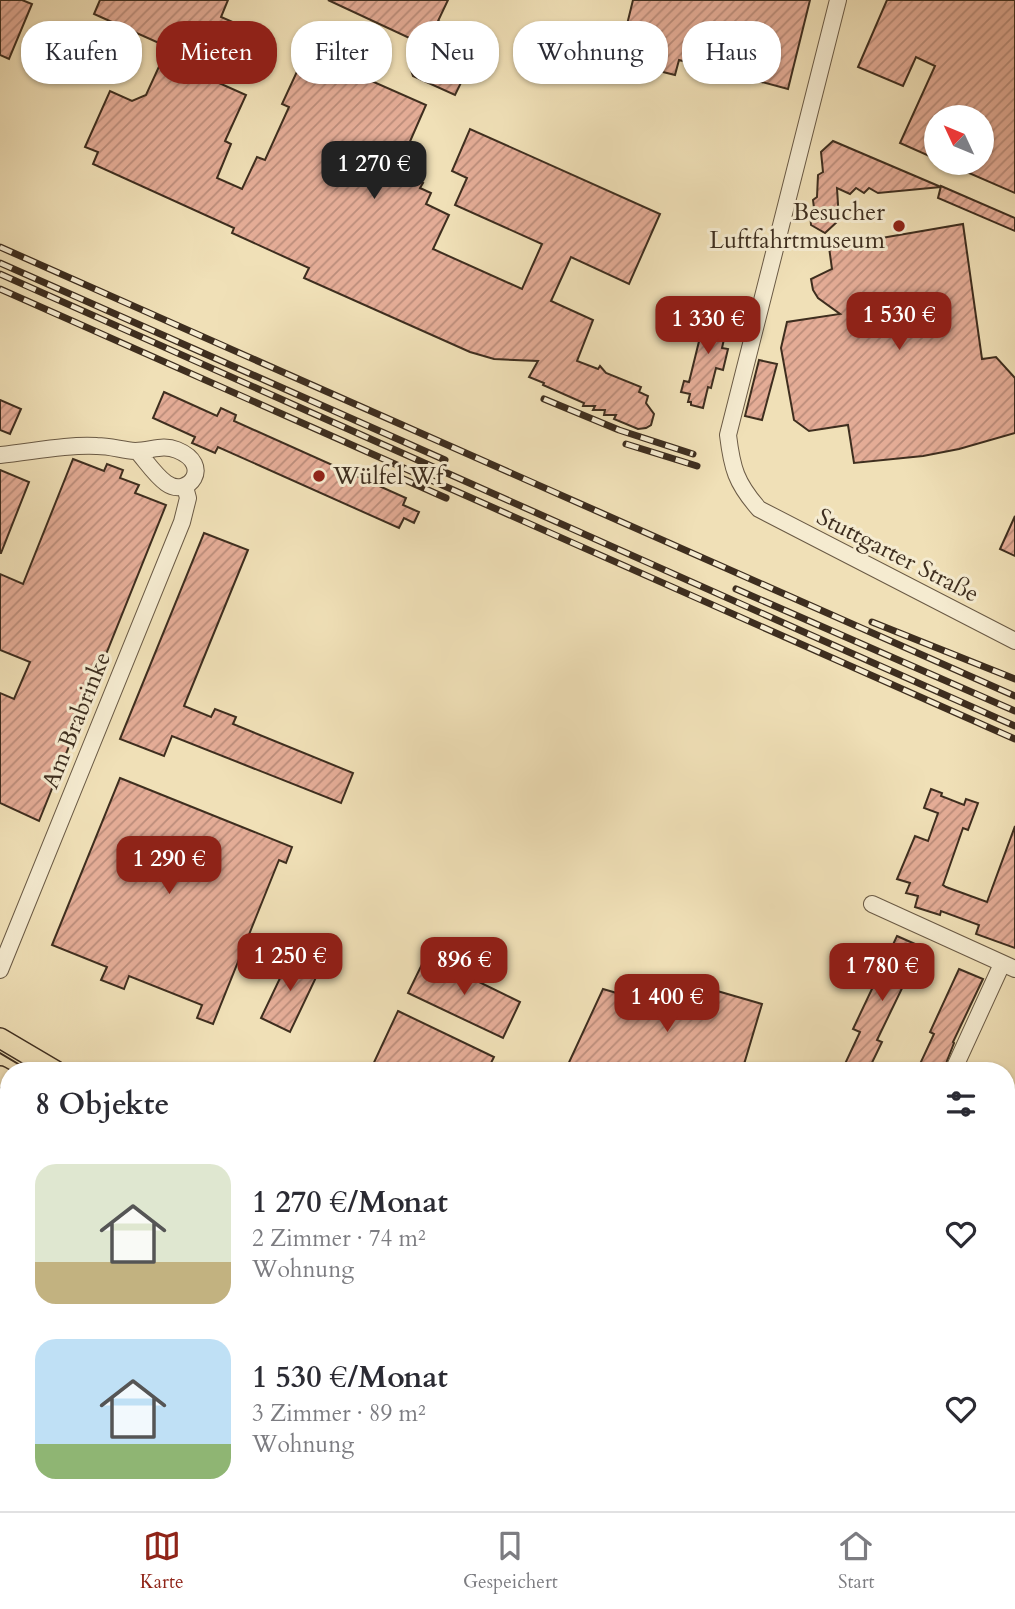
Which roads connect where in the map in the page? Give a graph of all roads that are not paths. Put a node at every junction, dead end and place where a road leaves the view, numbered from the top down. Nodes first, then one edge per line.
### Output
1 (838, 0) edge
2 (136, 451) junction
3 (0, 455) edge
4 (184, 486) junction
5 (1015, 641) edge
6 (872, 904) dead end
7 (1009, 967) edge
8 (0, 970) edge
9 (0, 1038) edge
10 (41, 1062) edge
11 (958, 1062) edge

1 - 5 street, Stuttgarter Straße
2 - 3 street
2 - 4 street
2 - 4 street, Am Brabrinke
4 - 8 street, Am Brabrinke
6 - 7 street
7 - 11 street
9 - 10 main road

